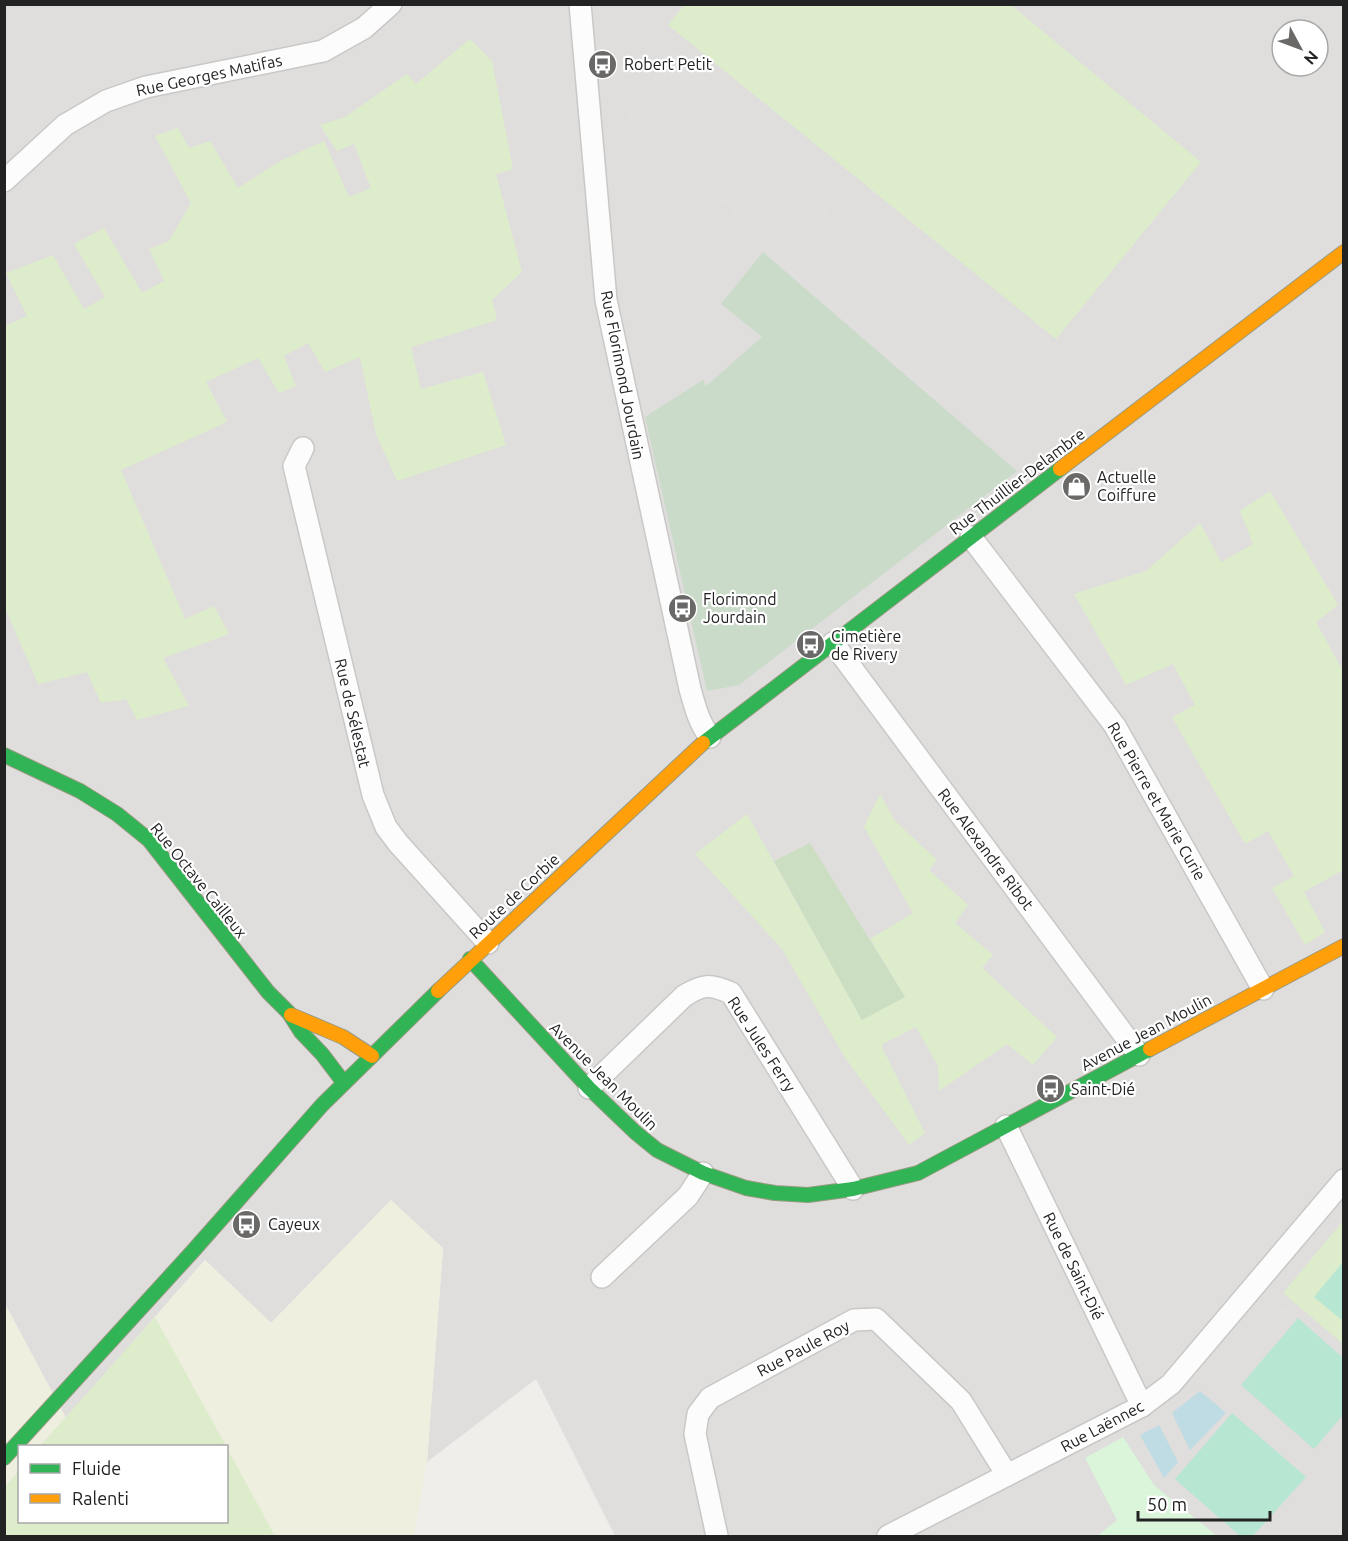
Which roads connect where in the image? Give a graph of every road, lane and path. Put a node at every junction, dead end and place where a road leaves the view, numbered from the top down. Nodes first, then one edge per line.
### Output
1 (391, 4) edge
2 (580, 4) edge
3 (4, 180) edge
4 (1344, 252) edge
5 (303, 448) dead end
6 (971, 537) junction
7 (833, 643) junction
8 (710, 737) junction
9 (4, 755) edge
10 (488, 943) junction
11 (1344, 946) edge
12 (470, 959) junction
13 (1263, 989) junction
14 (289, 1013) junction
15 (1139, 1055) junction
16 (372, 1056) junction
17 (344, 1083) junction
18 (589, 1088) junction
19 (1006, 1126) junction
20 (703, 1173) junction
21 (1344, 1180) edge
22 (853, 1189) junction
23 (602, 1277) dead end
24 (1142, 1406) junction
25 (4, 1458) edge
26 (1007, 1475) junction
27 (896, 1535) edge
28 (717, 1536) edge

1 - 3 street, Rue Georges Matifas
2 - 8 street, Rue Florimond Jourdain
4 - 6 main road, Rue Thuillier-Delambre
5 - 10 street, Rue de Sélestat
6 - 7 main road, Rue Thuillier-Delambre
6 - 13 street, Rue Pierre et Marie Curie
7 - 8 main road, Rue Thuillier-Delambre
7 - 15 street, Rue Alexandre Ribot
8 - 10 main road, Route de Corbie
9 - 14 main road, Rue Octave Cailleux
10 - 12 main road, Route de Corbie
11 - 13 main road, Avenue Jean Moulin
12 - 16 main road, Route de Corbie
12 - 18 main road, Avenue Jean Moulin
13 - 15 main road, Avenue Jean Moulin
14 - 16 main road
14 - 17 main road
15 - 19 main road, Avenue Jean Moulin
16 - 17 main road, Route de Corbie
17 - 25 main road, Route de Corbie
18 - 20 main road, Avenue Jean Moulin
18 - 22 street, Rue Jules Ferry
19 - 22 main road, Avenue Jean Moulin
19 - 24 street, Rue de Saint-Dié
20 - 22 main road, Avenue Jean Moulin
20 - 23 street
21 - 24 street, Rue Laënnec
24 - 26 street, Rue Laënnec
26 - 27 street, Rue Laënnec
26 - 28 street, Rue Paule Roy

